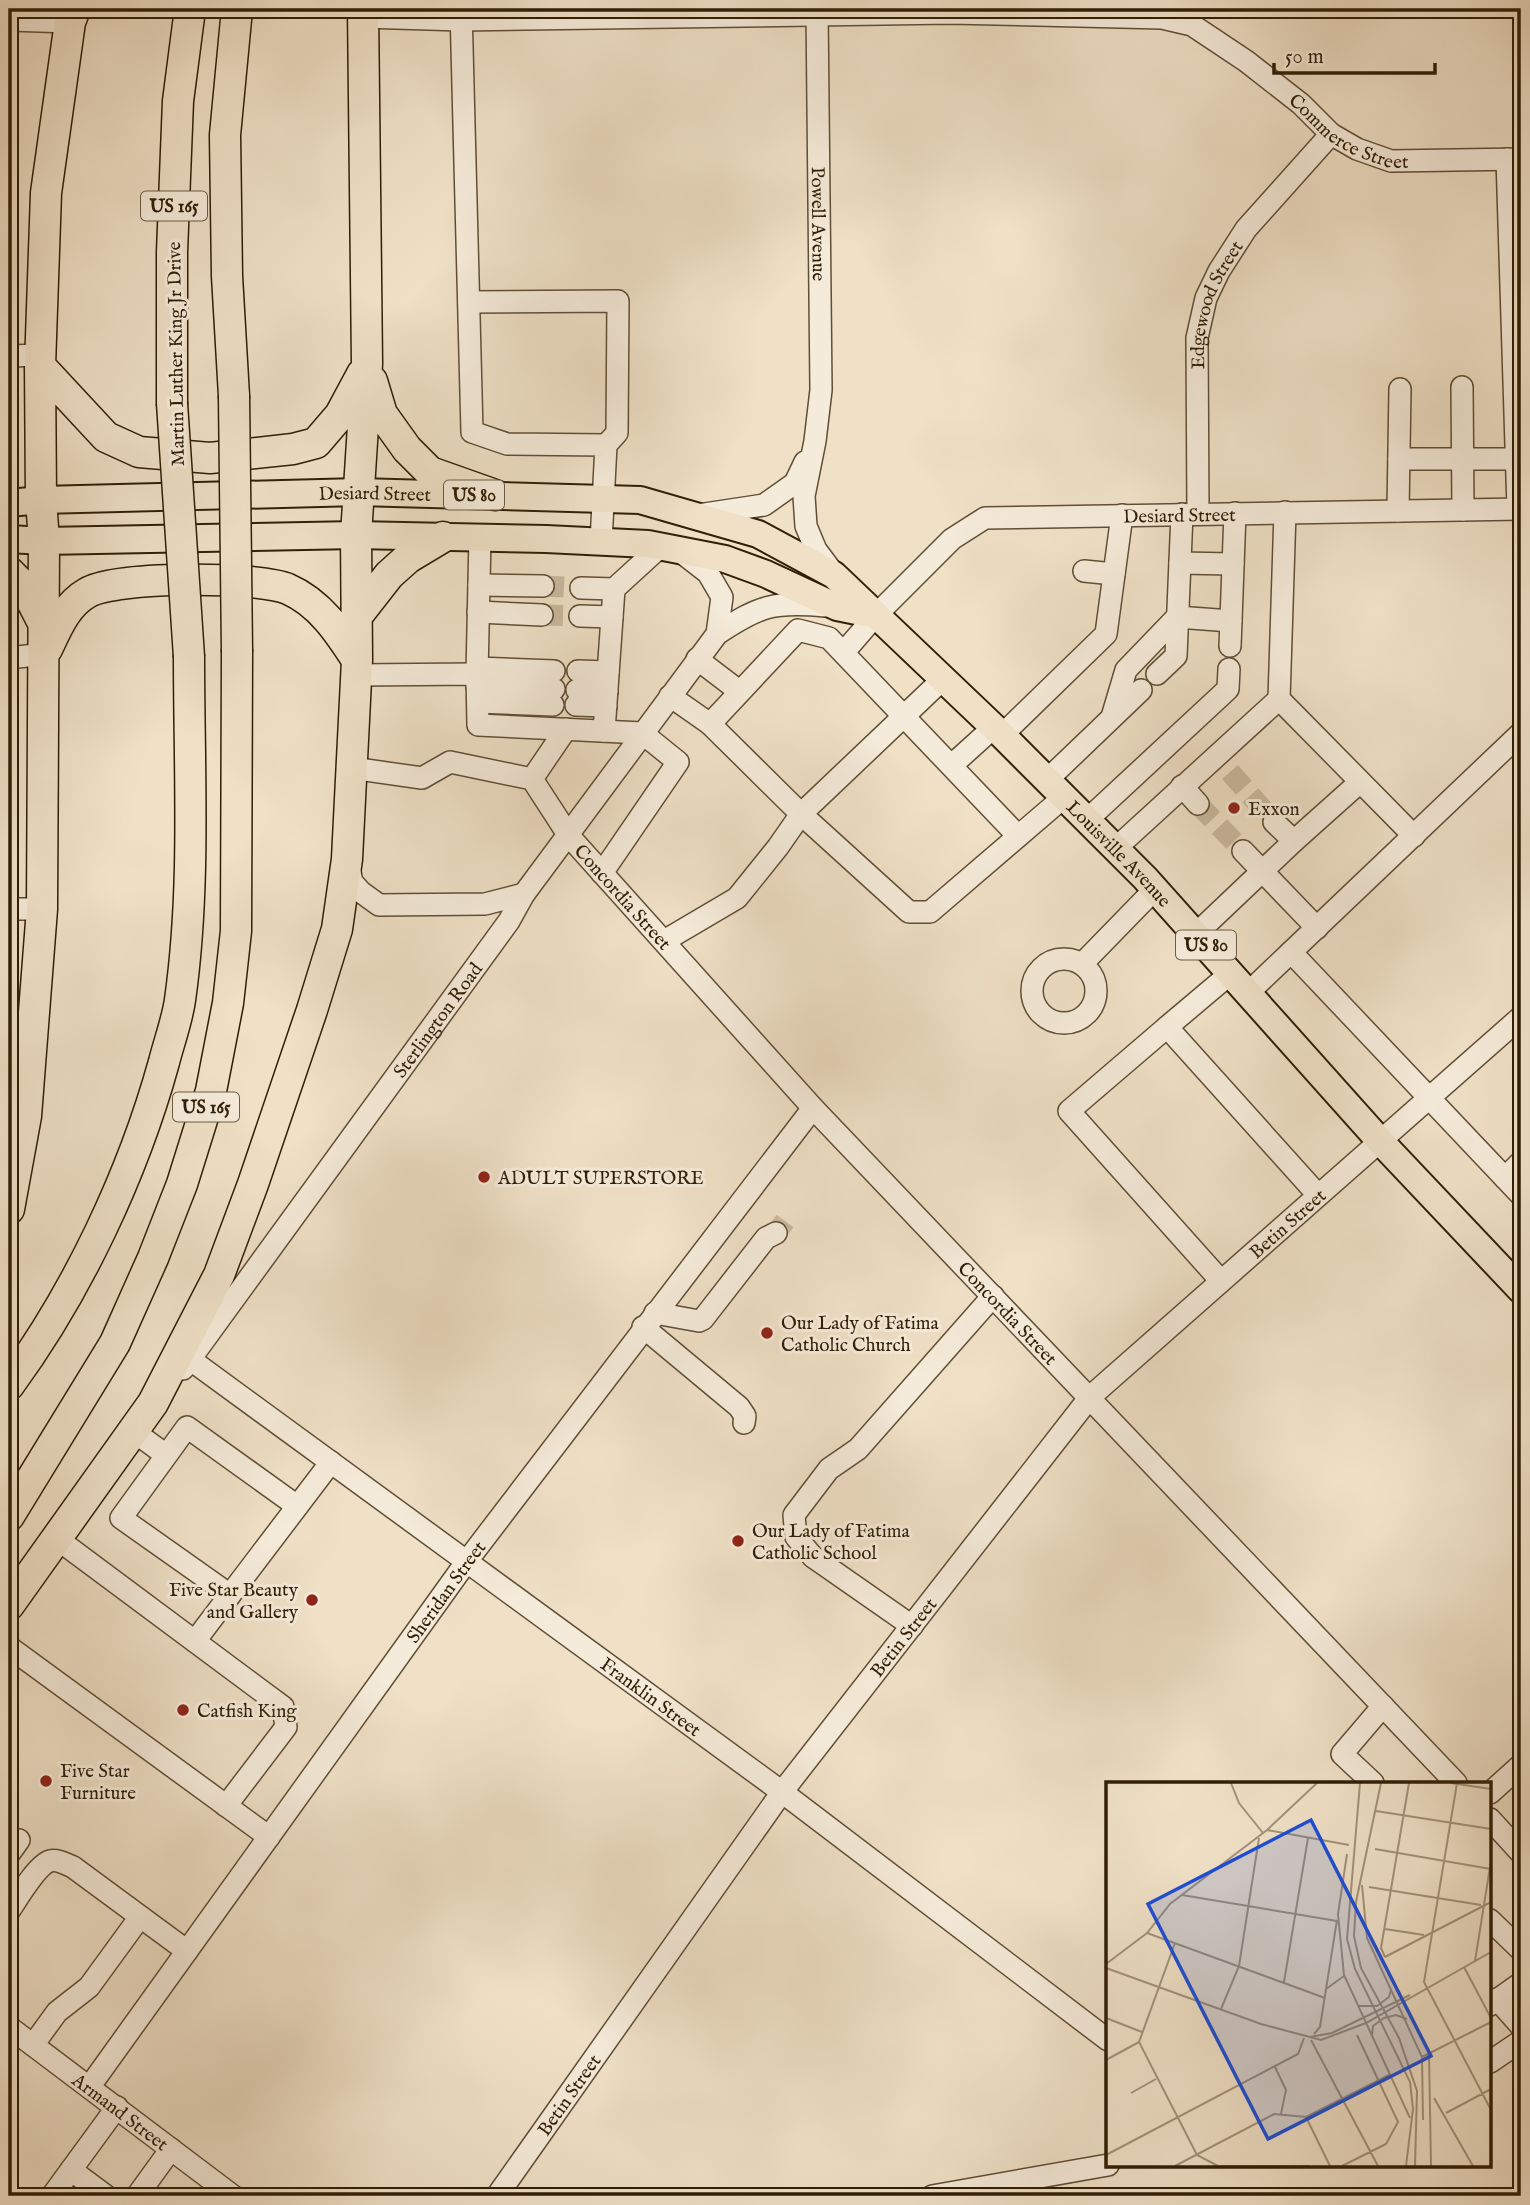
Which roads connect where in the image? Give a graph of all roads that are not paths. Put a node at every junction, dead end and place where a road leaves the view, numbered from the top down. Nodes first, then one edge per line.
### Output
1 (190, 9) edge
2 (237, 9) edge
3 (818, 12) edge
4 (363, 13) edge
5 (1162, 13) edge
6 (461, 14) edge
7 (12, 16) edge
8 (73, 16) edge
9 (1331, 134) junction
10 (1514, 159) edge
11 (468, 302) junction
12 (9, 356) edge
13 (41, 361) junction
14 (368, 364) junction
15 (1462, 387) dead end
16 (1400, 389) dead end
17 (815, 441) junction
18 (606, 445) junction
19 (1464, 458) junction
20 (1399, 459) junction
21 (1516, 459) junction
22 (359, 492) junction
23 (495, 495) junction
24 (603, 499) junction
25 (41, 500) junction
26 (9, 503) edge
27 (1520, 509) edge
28 (1463, 510) junction
29 (1398, 511) junction
30 (1285, 512) junction
31 (1235, 513) junction
32 (1190, 514) junction
33 (1122, 515) junction
34 (693, 516) junction
35 (356, 536) junction
36 (443, 537) junction
37 (480, 537) junction
38 (9, 539) edge
39 (44, 541) junction
40 (601, 542) junction
41 (667, 547) junction
42 (1180, 563) junction
43 (1233, 564) junction
44 (1084, 571) dead end
45 (9, 572) edge
46 (1114, 574) junction
47 (834, 575) junction
48 (479, 584) junction
49 (543, 586) tunnel mouth
50 (581, 588) tunnel mouth
51 (614, 589) junction
52 (837, 607) junction
53 (478, 612) junction
54 (542, 615) tunnel mouth
55 (876, 615) junction
56 (358, 616) junction
57 (580, 616) tunnel mouth
58 (612, 617) junction
59 (1177, 617) junction
60 (1231, 621) junction
61 (717, 634) junction
62 (44, 640) junction
63 (1230, 646) dead end
64 (844, 652) junction
65 (9, 658) edge
66 (697, 659) junction
67 (357, 668) junction
68 (1229, 669) dead end
69 (1157, 674) dead end
70 (943, 679) junction
71 (477, 683) junction
72 (554, 688) dead end
73 (607, 690) junction
74 (1141, 690) dead end
75 (739, 691) junction
76 (670, 695) junction
77 (1279, 699) junction
78 (903, 715) junction
79 (1112, 718) junction
80 (710, 724) junction
81 (566, 729) junction
82 (998, 731) junction
83 (604, 732) junction
84 (642, 733) junction
85 (1521, 733) edge
86 (952, 765) junction
87 (352, 768) junction
88 (532, 779) junction
89 (1360, 782) junction
90 (1182, 786) junction
91 (1055, 788) junction
92 (1198, 804) tunnel mouth
93 (801, 814) junction
94 (1087, 820) junction
95 (1274, 822) tunnel mouth
96 (569, 836) junction
97 (1018, 836) junction
98 (1413, 836) junction
99 (1294, 841) junction
100 (1116, 848) junction
101 (1243, 851) tunnel mouth
102 (347, 859) junction
103 (1262, 872) junction
104 (602, 873) junction
105 (1155, 889) junction
106 (524, 894) junction
107 (379, 905) junction
108 (9, 909) edge
109 (42, 909) junction
110 (1317, 928) junction
111 (337, 929) junction
112 (1196, 934) junction
113 (664, 942) junction
114 (1291, 952) junction
115 (1082, 964) dead end
116 (1239, 983) junction
117 (1521, 1017) edge
118 (1167, 1027) junction
119 (1431, 1099) junction
120 (813, 1108) junction
121 (1380, 1141) junction
122 (1521, 1162) edge
123 (1505, 1178) junction
124 (1318, 1195) junction
125 (1521, 1195) edge
126 (9, 1209) edge
127 (776, 1233) tunnel mouth
128 (1221, 1281) junction
129 (1521, 1290) edge
130 (993, 1296) junction
131 (649, 1320) junction
132 (191, 1360) junction
133 (9, 1385) edge
134 (1090, 1397) junction
135 (153, 1403) junction
136 (744, 1423) dead end
137 (133, 1431) junction
138 (166, 1455) junction
139 (331, 1461) junction
140 (297, 1506) junction
141 (9, 1517) edge
142 (56, 1538) junction
143 (467, 1561) junction
144 (230, 1595) junction
145 (9, 1605) edge
146 (912, 1626) junction
147 (195, 1642) junction
148 (9, 1647) edge
149 (1383, 1706) junction
150 (1521, 1765) edge
151 (1372, 1782) edge
152 (1455, 1782) edge
153 (1492, 1791) edge
154 (782, 1792) junction
155 (226, 1806) junction
156 (1492, 1821) edge
157 (269, 1837) junction
158 (1521, 1853) edge
159 (9, 1911) edge
160 (140, 1917) junction
161 (1492, 1922) edge
162 (1521, 1950) edge
163 (187, 1951) junction
164 (1521, 1983) edge
165 (1494, 2002) edge
166 (1521, 2026) edge
167 (9, 2027) edge
168 (1106, 2038) edge
169 (1521, 2041) edge
170 (33, 2045) junction
171 (1492, 2061) edge
172 (90, 2086) junction
173 (117, 2107) junction
174 (171, 2149) junction
175 (1106, 2165) edge
176 (71, 2170) junction
177 (52, 2196) edge
178 (106, 2196) edge
179 (137, 2196) edge
180 (233, 2196) edge
181 (497, 2196) edge
182 (932, 2196) edge

1 - 133 highway, Martin Luther King Jr Drive / US 165, bridge
2 - 141 highway, US 165, bridge
3 - 5 street, Commerce Street
3 - 6 street, Commerce Street
3 - 17 street, Powell Avenue
4 - 6 street, Commerce Street
4 - 14 highway
5 - 9 street, Commerce Street
6 - 11 street
7 - 8 street
8 - 13 highway
9 - 10 street, Commerce Street
9 - 32 street, Edgewood Street
10 - 21 street
11 - 18 street
11 - 18 street
12 - 13 street
13 - 14 highway
13 - 25 highway
14 - 22 highway
14 - 23 highway
15 - 19 street
16 - 20 street
17 - 34 street, Powell Avenue
17 - 47 street, Powell Avenue
18 - 24 street
19 - 20 street
19 - 21 street
19 - 28 street
20 - 29 street
21 - 27 street
22 - 23 main road, Desiard Street / US 80
22 - 25 main road, Desiard Street / US 80
22 - 35 highway
23 - 24 main road, Desiard Street / US 80
24 - 34 main road, Desiard Street / US 80
24 - 40 street
25 - 26 main road, Desiard Street / US 80
25 - 39 highway
27 - 28 street, Desiard Street
28 - 29 street, Desiard Street
29 - 30 street, Desiard Street
30 - 31 street, Desiard Street
30 - 77 street
31 - 32 street, Desiard Street
31 - 43 street
32 - 33 street, Desiard Street
32 - 42 street, Edgewood Street
33 - 46 street
33 - 55 street, Desiard Street
34 - 47 main road, Desiard Street / US 80
35 - 36 main road, US 80
35 - 39 main road, US 80
35 - 56 highway
36 - 37 main road, US 80
36 - 56 highway
37 - 40 main road, US 80
37 - 48 street
38 - 39 main road, US 80
39 - 62 highway
40 - 41 main road, US 80
41 - 51 street
41 - 52 main road, US 80
41 - 61 street
42 - 43 street
42 - 59 street, Edgewood Street
43 - 60 street
44 - 46 street
45 - 62 highway
46 - 82 street
47 - 55 main road, Desiard Street / US 80
48 - 49 street
48 - 53 street
50 - 51 street
51 - 58 street
52 - 55 main road, US 80
52 - 61 street, Sterlington Road
53 - 54 street
53 - 71 street
55 - 64 street
55 - 70 main road, Louisville Avenue / US 80
56 - 67 highway
57 - 58 street
58 - 73 street
59 - 60 street
59 - 69 street, Edgewood Street
59 - 79 street
60 - 63 street
61 - 66 street, Sterlington Road
62 - 65 street
62 - 67 highway
62 - 109 highway
64 - 75 street
64 - 78 street
66 - 75 street
66 - 76 street, Sterlington Road
67 - 71 street
67 - 87 highway
68 - 94 street
70 - 78 street
70 - 82 main road, Louisville Avenue / US 80
71 - 72 street
71 - 81 street
73 - 73 street
73 - 83 street
74 - 79 street
75 - 80 street
76 - 80 street
76 - 84 street, Sterlington Road
77 - 89 street
77 - 90 street
78 - 86 street
78 - 93 street
79 - 91 street
80 - 93 street
81 - 83 street
81 - 88 street
82 - 86 street
82 - 91 main road, Louisville Avenue / US 80
83 - 84 street
84 - 96 street, Sterlington Road
84 - 104 street
85 - 98 street
86 - 97 street
87 - 88 street
87 - 102 highway
88 - 96 street, Concordia Street
89 - 98 street
89 - 99 street
90 - 92 street
90 - 100 street
91 - 94 main road, Louisville Avenue / US 80
91 - 97 street
93 - 97 street
93 - 113 street
94 - 100 main road, Louisville Avenue / US 80
95 - 99 street
96 - 104 street, Concordia Street
96 - 106 street, Sterlington Road
98 - 110 street
99 - 103 street
100 - 105 main road, Louisville Avenue / US 80
101 - 103 street
102 - 107 street
102 - 111 highway
103 - 110 street
103 - 112 street
104 - 113 street, Concordia Street
105 - 112 main road, Louisville Avenue / US 80
105 - 115 street
106 - 107 street
106 - 132 street, Sterlington Road
107 - 111 street
108 - 109 street
109 - 126 highway
110 - 114 street
111 - 135 highway
112 - 116 main road, Louisville Avenue / US 80
113 - 120 street, Concordia Street
114 - 116 street
114 - 119 street
116 - 118 street
116 - 121 main road, Louisville Avenue / US 80
117 - 119 street, Betin Street
118 - 124 street
118 - 128 street
119 - 121 street, Betin Street
119 - 123 street
120 - 130 street, Concordia Street
120 - 131 street, Sheridan Street
121 - 124 street, Betin Street
121 - 129 main road, Louisville Avenue / US 80
122 - 123 street
123 - 125 street
124 - 128 street, Betin Street
127 - 131 street
128 - 134 street, Betin Street
130 - 134 street, Concordia Street
130 - 146 street
131 - 136 street
131 - 143 street, Sheridan Street
132 - 135 street, Sterlington Road
132 - 139 street, Franklin Street
134 - 146 street, Betin Street
134 - 149 street, Concordia Street
135 - 137 highway
137 - 138 street
137 - 142 highway
138 - 140 street
138 - 144 street
139 - 140 street
139 - 143 street, Franklin Street
140 - 144 street
142 - 145 highway
142 - 147 street
143 - 154 street, Franklin Street
143 - 157 street, Sheridan Street
144 - 147 street
146 - 154 street, Betin Street
147 - 155 street
148 - 155 street
149 - 151 street
149 - 152 street, Concordia Street
150 - 153 street
154 - 168 street, Franklin Street
154 - 181 street, Betin Street
155 - 157 street
156 - 158 street
157 - 163 street, Sheridan Street
159 - 160 street
160 - 163 street
160 - 170 street
161 - 162 street
163 - 172 street, Sheridan Street
164 - 165 street
165 - 166 street
167 - 170 street, Armand Street
169 - 171 street
170 - 172 street, Armand Street
172 - 173 street, Armand Street
173 - 174 street, Armand Street
173 - 176 street
174 - 179 street
174 - 180 street, Armand Street
175 - 182 street
176 - 177 street
176 - 178 street

